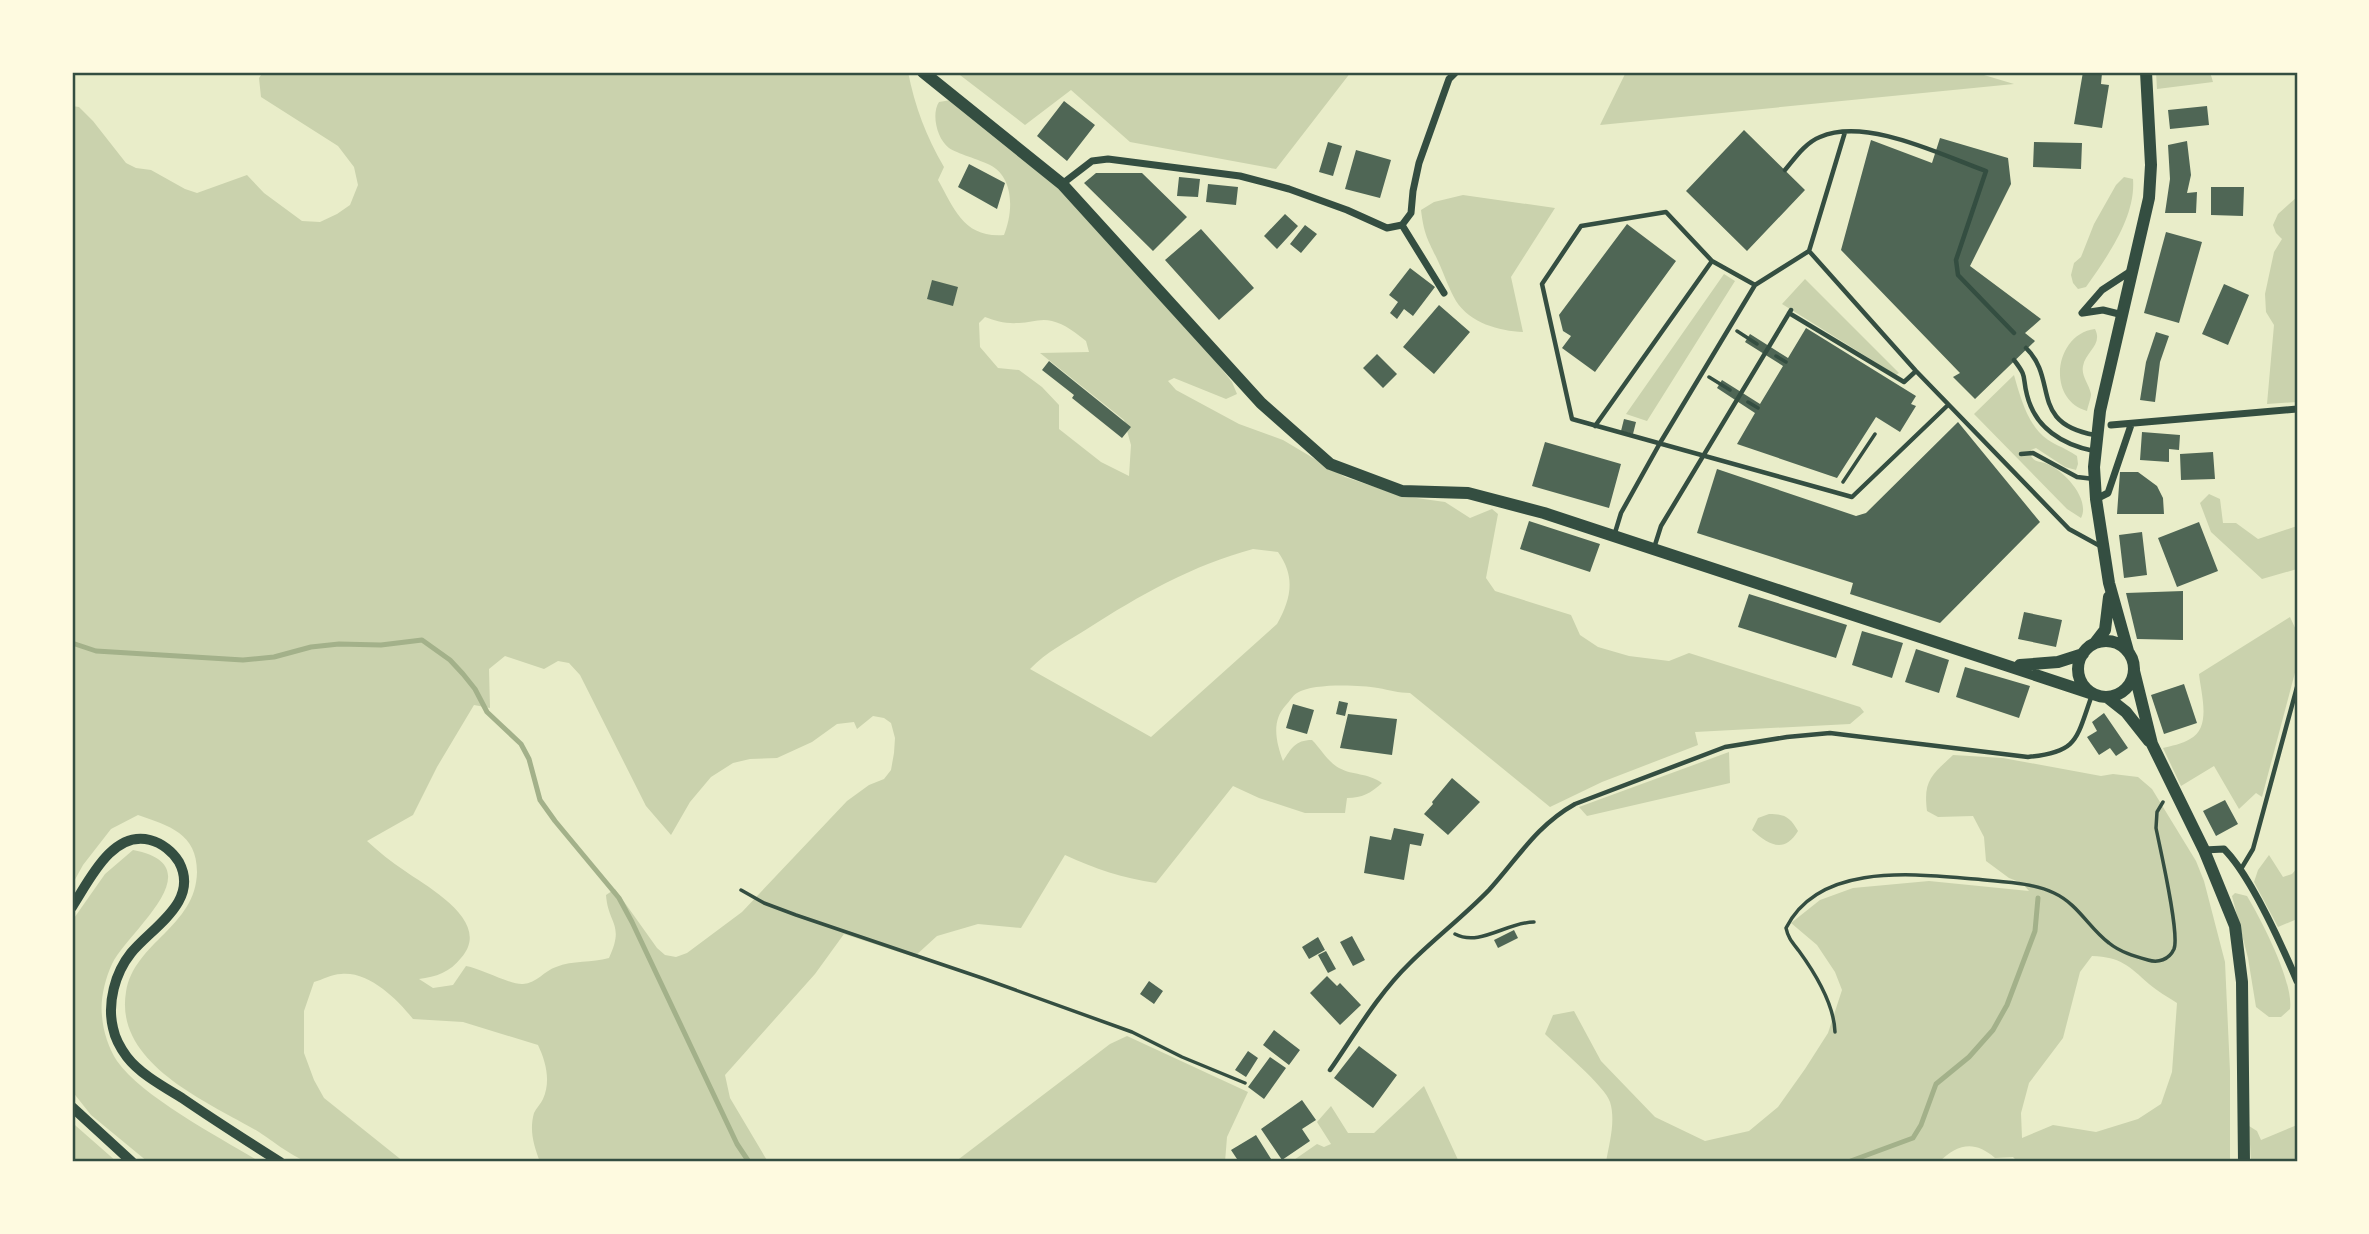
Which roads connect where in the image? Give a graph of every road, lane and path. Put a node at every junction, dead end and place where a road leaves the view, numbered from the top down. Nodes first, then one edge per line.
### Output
1 (923, 72) edge
2 (1456, 72) edge
3 (2146, 72) edge
4 (1845, 132) junction
5 (1786, 170) dead end
6 (1062, 184) junction
7 (1402, 225) junction
8 (1809, 251) junction
9 (1712, 261) junction
10 (2134, 269) junction
11 (1755, 285) junction
12 (1444, 293) dead end
13 (2123, 315) junction
14 (2014, 333) dead end
15 (2026, 348) dead end
16 (2014, 360) dead end
17 (1916, 371) junction
18 (1948, 405) junction
19 (2297, 409) edge
20 (2111, 425) dead end
21 (2131, 425) junction
22 (1595, 426) junction
23 (1875, 434) dead end
24 (2096, 435) junction
25 (1660, 443) junction
26 (2095, 451) junction
27 (2021, 454) dead end
28 (2094, 479) junction
29 (1836, 492) junction
30 (2096, 499) junction
31 (1613, 536) junction
32 (2104, 547) junction
33 (1654, 549) junction
34 (2109, 583) junction
35 (2095, 643) junction
36 (2128, 651) junction
37 (2083, 654) junction
38 (2013, 666) junction
39 (2134, 671) junction
40 (2297, 687) edge
41 (2093, 694) junction
42 (2107, 697) junction
43 (2152, 744) junction
44 (2175, 791) junction
45 (2204, 850) junction
46 (2240, 871) junction
47 (741, 890) dead end
48 (72, 907) edge
49 (1534, 922) dead end
50 (1447, 929) junction
51 (2297, 981) edge
52 (1835, 1032) dead end
53 (1330, 1070) dead end
54 (1245, 1083) dead end
55 (72, 1107) edge
56 (132, 1162) edge
57 (280, 1162) edge
58 (2244, 1162) edge

1 - 6 main road
2 - 7 street
3 - 10 main road
4 - 5 lane
4 - 8 lane
4 - 14 lane
6 - 7 street
6 - 31 main road
7 - 12 street
8 - 11 lane
8 - 17 lane
9 - 11 lane
9 - 22 lane
9 - 22 lane
10 - 13 main road
10 - 13 street
11 - 25 lane
13 - 24 main road
15 - 24 lane
16 - 26 lane
17 - 18 lane
17 - 33 lane
18 - 29 lane
18 - 32 lane
19 - 21 street
20 - 21 street
21 - 30 street
22 - 25 lane
23 - 29 path
24 - 26 main road
25 - 29 lane
25 - 31 lane
26 - 28 main road
27 - 28 lane
28 - 30 main road
30 - 32 main road
31 - 33 main road
32 - 34 main road
33 - 38 main road
34 - 35 main road
34 - 36 main road
35 - 36 main road
35 - 37 main road
36 - 39 main road
37 - 38 main road
37 - 41 main road
38 - 41 main road
39 - 42 main road
39 - 43 main road
40 - 46 lane
41 - 42 main road
41 - 50 lane
42 - 43 main road
43 - 44 main road
44 - 45 main road
44 - 52 path
45 - 46 street
45 - 58 main road
46 - 51 street
47 - 54 path
48 - 57 street
49 - 50 path
50 - 53 lane
55 - 56 street

